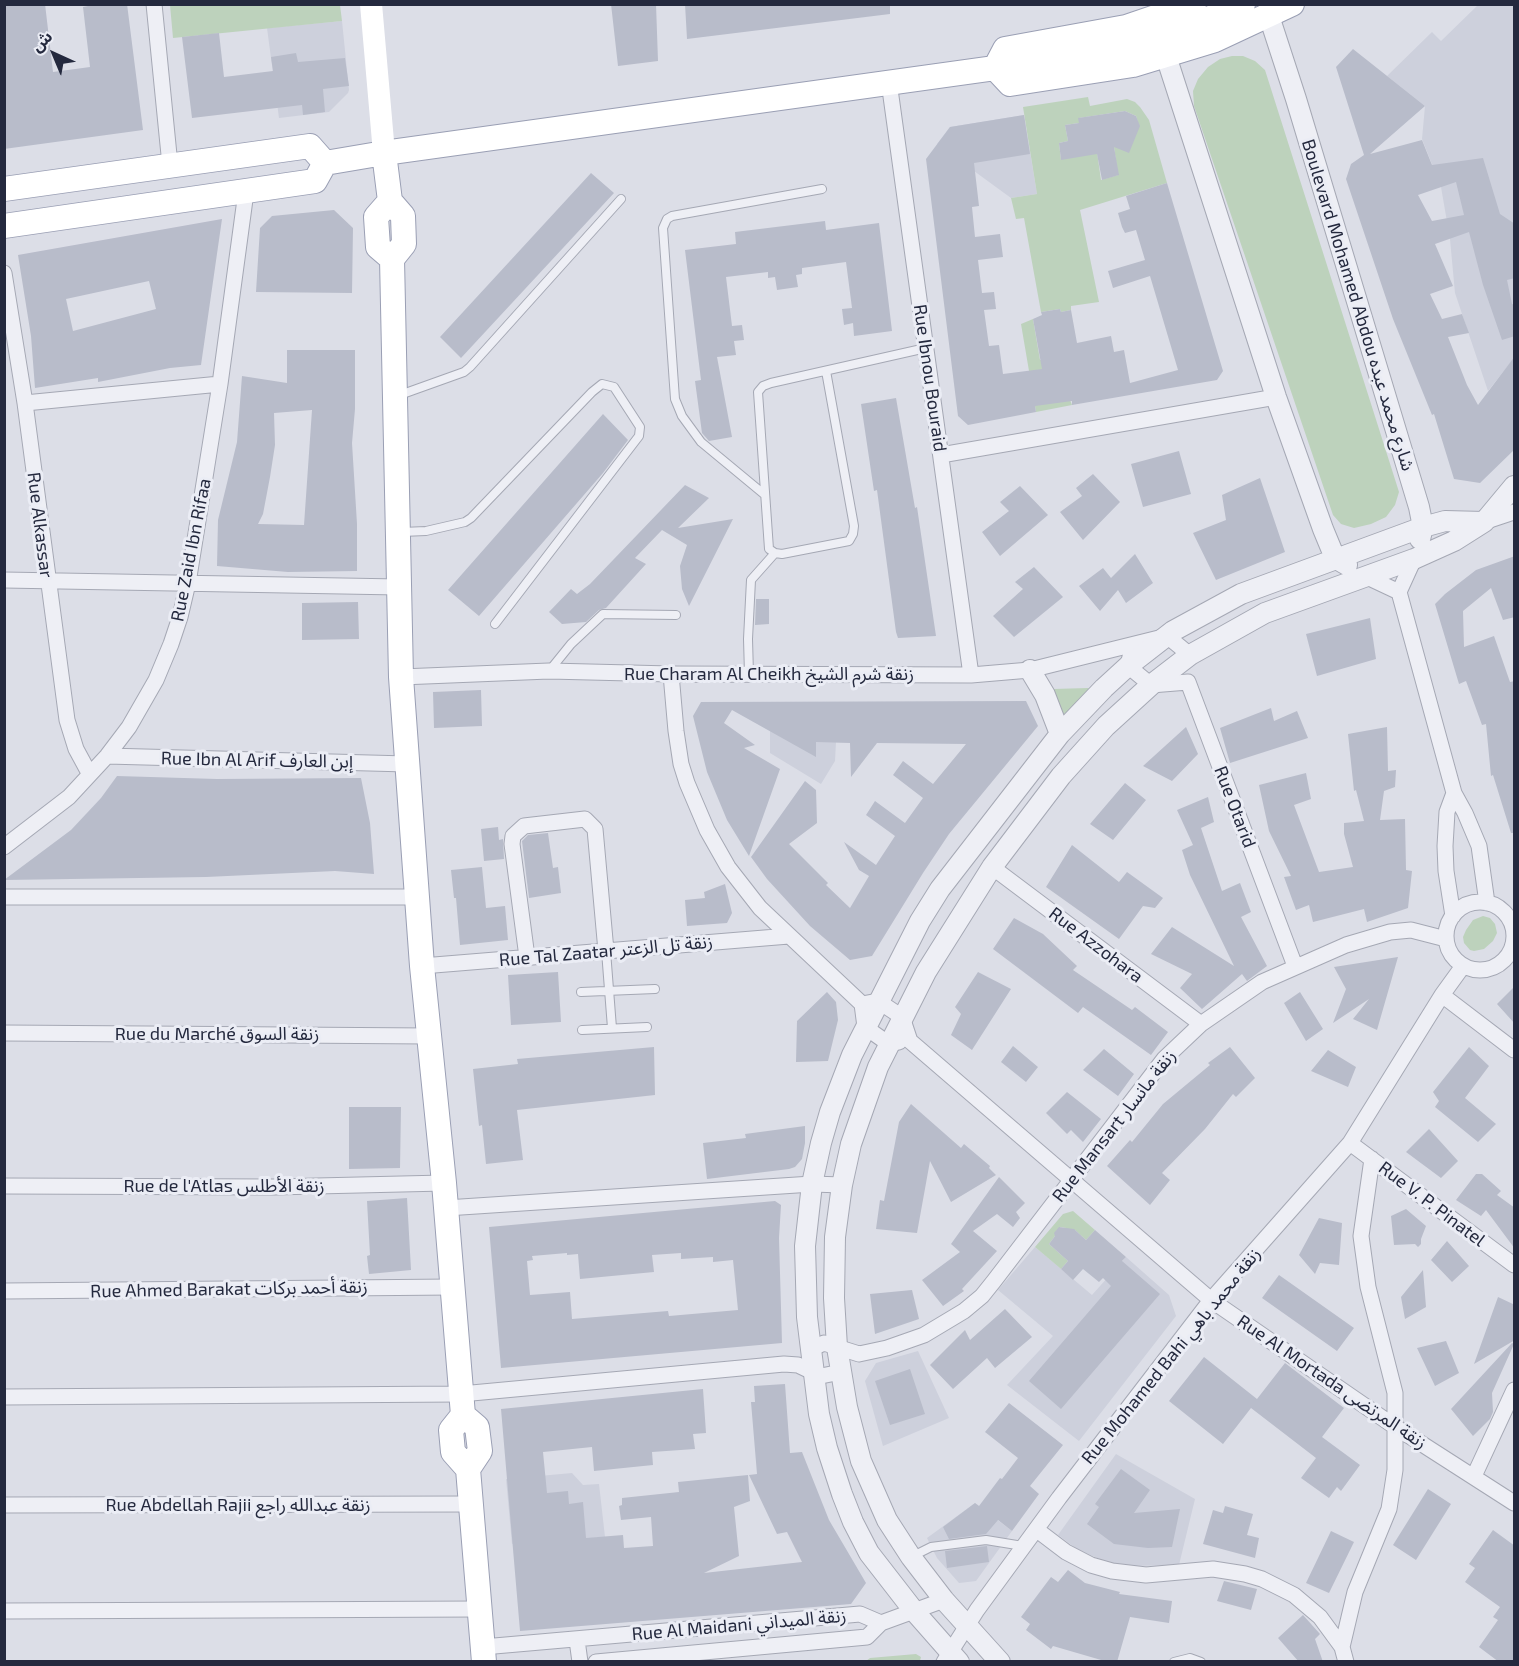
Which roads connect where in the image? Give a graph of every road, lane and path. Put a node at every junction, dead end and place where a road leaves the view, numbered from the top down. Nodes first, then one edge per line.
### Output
1 (154, 4) edge
2 (371, 4) edge
3 (1194, 4) edge
4 (1243, 4) edge
5 (1292, 4) edge
6 (1150, 12) edge
7 (1269, 16) junction
8 (1166, 56) junction
9 (995, 68) junction
10 (889, 82) junction
11 (384, 153) junction
12 (325, 163) junction
13 (170, 165) junction
14 (4, 189) edge
15 (822, 189) dead end
16 (246, 192) junction
17 (621, 199) dead end
18 (4, 226) edge
19 (4, 273) edge
20 (926, 348) junction
21 (826, 371) junction
22 (220, 384) junction
23 (395, 397) junction
24 (1276, 397) junction
25 (25, 403) junction
26 (941, 455) junction
27 (1515, 486) edge
28 (765, 495) junction
29 (1515, 512) edge
30 (1484, 522) junction
31 (1423, 527) junction
32 (398, 532) junction
33 (775, 553) junction
34 (1335, 558) junction
35 (1414, 559) junction
36 (1365, 576) junction
37 (4, 580) edge
38 (47, 581) junction
39 (188, 583) junction
40 (399, 587) junction
41 (1399, 592) junction
42 (676, 615) dead end
43 (495, 624) dead end
44 (1167, 636) junction
45 (1133, 644) junction
46 (1190, 655) junction
47 (1128, 666) junction
48 (1030, 670) junction
49 (549, 671) junction
50 (671, 674) junction
51 (749, 674) junction
52 (971, 675) junction
53 (401, 677) junction
54 (1151, 685) junction
55 (1060, 734) junction
56 (107, 756) junction
57 (407, 764) junction
58 (89, 773) junction
59 (1454, 793) junction
60 (4, 847) edge
61 (992, 867) junction
62 (4, 897) edge
63 (417, 897) junction
64 (1487, 903) junction
65 (1511, 912) edge
66 (1453, 916) junction
67 (789, 936) junction
68 (1446, 939) junction
69 (606, 951) junction
70 (527, 957) junction
71 (422, 966) junction
72 (1295, 966) junction
73 (1463, 966) junction
74 (655, 989) dead end
75 (609, 991) junction
76 (581, 992) dead end
77 (1442, 995) junction
78 (870, 1003) junction
79 (902, 1017) junction
80 (1201, 1024) junction
81 (647, 1027) dead end
82 (865, 1027) junction
83 (612, 1028) junction
84 (582, 1030) dead end
85 (4, 1033) edge
86 (429, 1036) junction
87 (910, 1041) junction
88 (889, 1044) junction
89 (1515, 1050) edge
90 (1350, 1143) junction
91 (1372, 1159) junction
92 (1070, 1179) junction
93 (444, 1183) junction
94 (812, 1184) junction
95 (842, 1185) junction
96 (4, 1186) edge
97 (446, 1209) junction
98 (1515, 1265) edge
99 (453, 1287) junction
100 (4, 1291) edge
101 (1211, 1300) junction
102 (837, 1347) junction
103 (812, 1349) junction
104 (841, 1372) junction
105 (815, 1374) junction
106 (1515, 1390) edge
107 (4, 1396) edge
108 (462, 1404) junction
109 (1394, 1426) junction
110 (1474, 1476) junction
111 (1515, 1503) edge
112 (471, 1504) junction
113 (4, 1505) edge
114 (1036, 1530) junction
115 (1025, 1546) junction
116 (911, 1557) junction
117 (944, 1600) junction
118 (480, 1609) junction
119 (4, 1611) edge
120 (914, 1611) junction
121 (793, 1620) junction
122 (881, 1623) junction
123 (967, 1626) junction
124 (577, 1640) junction
125 (796, 1644) junction
126 (484, 1654) edge
127 (1344, 1654) edge
128 (951, 1658) edge
129 (580, 1662) edge
130 (596, 1662) edge
131 (1000, 1662) edge
132 (1174, 1662) edge
133 (1201, 1662) edge

1 - 13 street
2 - 11 main road
3 - 6 main road
4 - 9 main road
5 - 7 main road
6 - 9 main road
7 - 8 main road
7 - 31 street, Boulevard Mohamed Abdou شارع محمد عبده
8 - 9 main road
8 - 24 street
9 - 10 main road
10 - 11 main road
10 - 20 street, Rue Ibnou Bouraid
11 - 12 main road
11 - 23 main road
12 - 13 main road
12 - 16 main road
13 - 14 main road
15 - 28 lane
16 - 18 main road
16 - 22 street, Rue Zaid Ibn Rifaa
17 - 23 lane
19 - 25 street, Rue Alkassar
20 - 21 lane
20 - 26 street, Rue Ibnou Bouraid
21 - 28 lane
21 - 33 lane
22 - 25 street
22 - 39 street, Rue Zaid Ibn Rifaa
23 - 32 main road
24 - 26 street
24 - 34 street
25 - 38 street, Rue Alkassar
26 - 52 street, Rue Ibnou Bouraid
27 - 30 street
28 - 33 lane
29 - 30 street
30 - 31 street
30 - 35 street
31 - 34 street
31 - 35 street
32 - 40 main road
32 - 43 lane
33 - 51 lane
34 - 36 street
34 - 44 street
35 - 36 street
35 - 41 street
36 - 41 street
36 - 46 street
37 - 38 street
38 - 39 street
38 - 58 street, Rue Alkassar
39 - 40 street
39 - 56 street, Rue Zaid Ibn Rifaa
40 - 53 main road
41 - 59 street
42 - 49 lane
44 - 45 street, Rue Charam Al Cheikh زنقة شرم الشيخ
44 - 46 street
44 - 47 street
45 - 47 street
45 - 48 street, Rue Charam Al Cheikh زنقة شرم الشيخ
46 - 54 street
47 - 54 street
47 - 55 street
48 - 52 street, Rue Charam Al Cheikh زنقة شرم الشيخ
48 - 55 street
49 - 50 street, Rue Charam Al Cheikh زنقة شرم الشيخ
49 - 53 street, Rue Charam Al Cheikh زنقة شرم الشيخ
50 - 51 street, Rue Charam Al Cheikh زنقة شرم الشيخ
50 - 67 street
51 - 52 street, Rue Charam Al Cheikh زنقة شرم الشيخ
53 - 57 main road
54 - 61 street
54 - 72 street, Rue Otarid
55 - 78 street
56 - 57 street, Rue Ibn Al Arif إبن العارف
56 - 58 street, Rue Zaid Ibn Rifaa
57 - 63 main road
58 - 60 street, Rue Zaid Ibn Rifaa
59 - 64 street
59 - 66 street
61 - 79 street
61 - 80 street, Rue Azzohara
62 - 63 street
63 - 71 main road
64 - 65 street
64 - 66 street
65 - 73 street
66 - 68 street
67 - 69 street, Rue Tal Zaatar زنقة تل الزعتر
67 - 78 street
68 - 72 street, Rue Mansart زنقة مانسار
68 - 73 street
69 - 70 street, Rue Tal Zaatar زنقة تل الزعتر
69 - 70 street
69 - 75 lane
70 - 71 street, Rue Tal Zaatar زنقة تل الزعتر
71 - 86 main road
72 - 80 street, Rue Mansart زنقة مانسار
73 - 77 street, Rue Mohamed Bahi زنقة محمد باهي
74 - 75 lane
75 - 76 lane
75 - 83 lane
77 - 89 street
77 - 90 street, Rue Mohamed Bahi زنقة محمد باهي
78 - 79 street
78 - 82 street
79 - 87 street
79 - 88 street
80 - 92 street, Rue Mansart زنقة مانسار
81 - 83 lane
82 - 88 street
82 - 94 street
83 - 84 lane
85 - 86 street, Rue du Marché زنقة السوق
86 - 93 main road
87 - 88 street
87 - 92 street, Rue Al Mortada زنقة المرتضى
88 - 95 street
90 - 91 street, Rue V. P. Pinatel
90 - 101 street, Rue Mohamed Bahi زنقة محمد باهي
91 - 98 street, Rue V. P. Pinatel
91 - 109 street
92 - 101 street, Rue Al Mortada زنقة المرتضى
92 - 102 street, Rue Mansart زنقة مانسار
93 - 96 street, Rue de l'Atlas زنقة الأطلس
93 - 97 main road
94 - 95 street
94 - 97 street
94 - 103 street
95 - 102 street
97 - 99 main road
99 - 100 street, Rue Ahmed Barakat زنقة أحمد بركات
99 - 108 main road
101 - 109 street, Rue Al Mortada زنقة المرتضى
101 - 114 street, Rue Mohamed Bahi زنقة محمد باهي
102 - 103 street, Rue Mansart زنقة مانسار
102 - 104 street
103 - 105 street
104 - 105 street
104 - 116 street
105 - 108 street
105 - 120 street
106 - 110 street
107 - 108 street
108 - 112 main road
109 - 110 street, Rue Al Mortada زنقة المرتضى
109 - 127 street
110 - 111 street, Rue Al Mortada زنقة المرتضى
112 - 113 street, Rue Abdellah Rajii زنقة عبدالله راجع
112 - 118 main road
114 - 115 street, Rue Mohamed Bahi زنقة محمد باهي
114 - 127 street
115 - 116 lane
115 - 123 street, Rue Mohamed Bahi زنقة محمد باهي
116 - 117 street
117 - 120 street
117 - 123 street
118 - 119 street
118 - 126 main road
120 - 122 street
120 - 128 street
121 - 122 street, Rue Al Maidani زنقة الميداني
121 - 124 street, Rue Al Maidani زنقة الميداني
121 - 125 street
122 - 125 street, Rue Al Maidani زنقة الميداني
123 - 128 street, Rue Mohamed Bahi زنقة محمد باهي
123 - 131 street
124 - 126 street, Rue Al Maidani زنقة الميداني
124 - 129 street
125 - 130 street, Rue Al Maidani زنقة الميداني
132 - 133 lane

